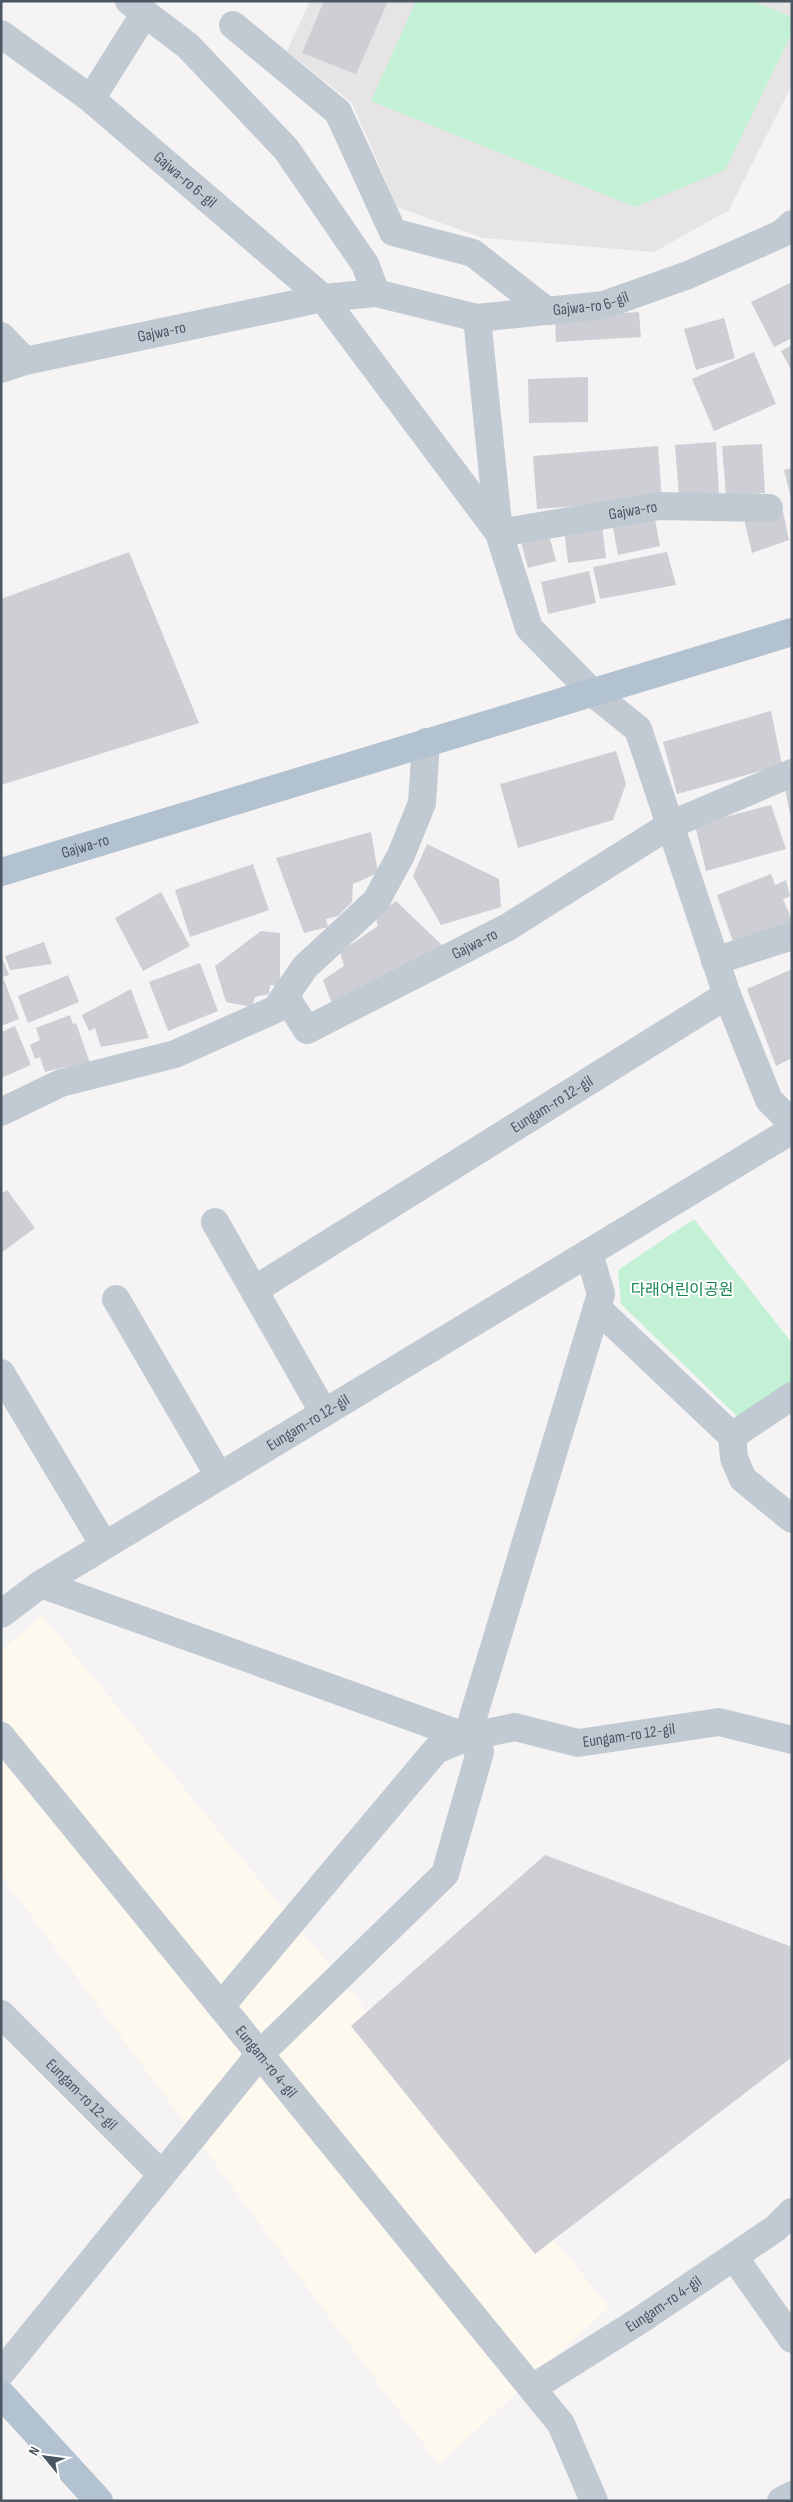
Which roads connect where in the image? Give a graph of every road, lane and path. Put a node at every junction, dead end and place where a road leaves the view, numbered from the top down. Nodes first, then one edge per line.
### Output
1 (137, 7) edge
2 (233, 25) dead end
3 (1, 34) edge
4 (91, 99) junction
5 (792, 224) edge
6 (376, 293) junction
7 (323, 298) junction
8 (547, 311) junction
9 (477, 318) junction
10 (1, 336) edge
11 (13, 365) edge
12 (769, 508) dead end
13 (499, 533) junction
14 (792, 632) edge
15 (592, 692) junction
16 (426, 742) junction
17 (792, 773) edge
18 (670, 825) junction
19 (1, 872) edge
20 (792, 936) edge
21 (715, 961) junction
22 (727, 995) junction
23 (285, 996) junction
24 (1, 1112) edge
25 (792, 1123) edge
26 (792, 1130) edge
27 (215, 1222) dead end
28 (589, 1253) junction
29 (254, 1290) junction
30 (116, 1299) dead end
31 (597, 1308) junction
32 (1, 1374) edge
33 (792, 1396) edge
34 (324, 1413) junction
35 (732, 1436) junction
36 (219, 1476) junction
37 (792, 1519) edge
38 (104, 1545) junction
39 (41, 1584) junction
40 (1, 1614) edge
41 (1, 1736) edge
42 (467, 1737) junction
43 (792, 1740) edge
44 (221, 2006) junction
45 (1, 2014) edge
46 (260, 2054) junction
47 (161, 2174) junction
48 (792, 2212) edge
49 (734, 2257) junction
50 (792, 2339) edge
51 (1, 2372) edge
52 (532, 2388) junction
53 (1, 2394) edge
54 (792, 2495) edge
55 (98, 2501) edge
56 (594, 2501) edge
57 (781, 2501) edge

1 - 4 street
1 - 6 street
2 - 8 street
3 - 4 street, Gajwa-ro 6-gil
4 - 7 street, Gajwa-ro 6-gil
5 - 8 street, Gajwa-ro 6-gil
6 - 7 street, Gajwa-ro 6-gil
6 - 9 street, Gajwa-ro 6-gil
7 - 11 street, Gajwa-ro
7 - 13 street
8 - 9 street, Gajwa-ro 6-gil
9 - 13 street
10 - 11 street
12 - 13 street, Gajwa-ro
13 - 15 street
14 - 15 main road, Gajwa-ro
15 - 16 main road, Gajwa-ro
15 - 18 street
16 - 19 main road, Gajwa-ro
16 - 23 street
17 - 18 street, Gajwa-ro
18 - 21 street
18 - 23 street, Gajwa-ro
20 - 21 street
21 - 22 street
22 - 25 street
22 - 29 street, Eungam-ro 12-gil
23 - 24 street
26 - 28 street, Eungam-ro 12-gil
27 - 29 street
28 - 31 street
28 - 34 street, Eungam-ro 12-gil
29 - 34 street
30 - 36 street
31 - 35 street
31 - 42 street
32 - 38 street
33 - 35 street
34 - 36 street, Eungam-ro 12-gil
35 - 37 street
36 - 38 street, Eungam-ro 12-gil
38 - 39 street, Eungam-ro 12-gil
39 - 40 street, Eungam-ro 12-gil
39 - 42 street
41 - 44 street, Eungam-ro 4-gil
42 - 43 street, Eungam-ro 12-gil
42 - 44 street, Eungam-ro 12-gil
42 - 46 street
44 - 46 street, Eungam-ro 4-gil
45 - 47 street, Eungam-ro 12-gil
46 - 47 street
46 - 52 street, Eungam-ro 4-gil
47 - 51 street
48 - 49 street, Eungam-ro 4-gil
49 - 50 street
49 - 52 street, Eungam-ro 4-gil
52 - 56 street, Eungam-ro 4-gil
53 - 55 main road
54 - 57 street

